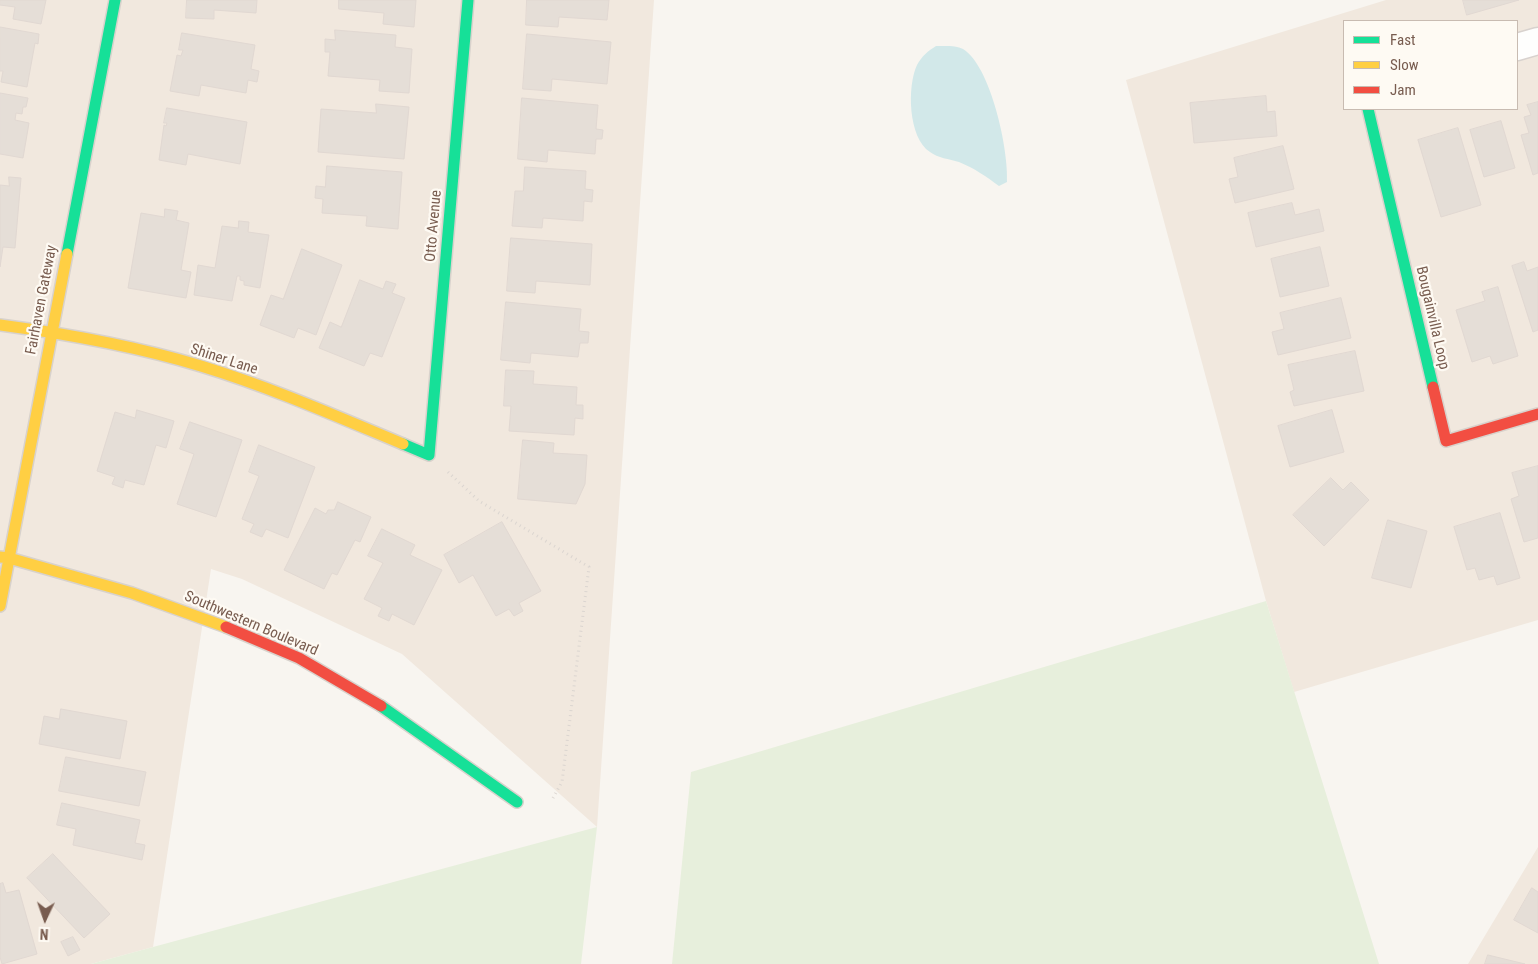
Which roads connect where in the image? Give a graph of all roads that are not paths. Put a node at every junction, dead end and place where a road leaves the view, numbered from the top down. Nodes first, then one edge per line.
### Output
1 (115, 0) edge
2 (468, 0) edge
3 (1538, 41) edge
4 (1518, 48) edge
5 (1368, 110) edge
6 (0, 325) edge
7 (51, 332) junction
8 (1538, 414) edge
9 (429, 455) joint
10 (4, 558) edge
11 (0, 606) edge
12 (517, 802) dead end

1 - 7 street, Fairhaven Gateway
2 - 9 street, Otto Avenue
3 - 4 street
5 - 8 street, Bougainvilla Loop
6 - 7 street, Shiner Lane
7 - 9 street, Shiner Lane
7 - 10 street, Fairhaven Gateway
10 - 11 street, Fairhaven Gateway
10 - 12 street, Southwestern Boulevard

